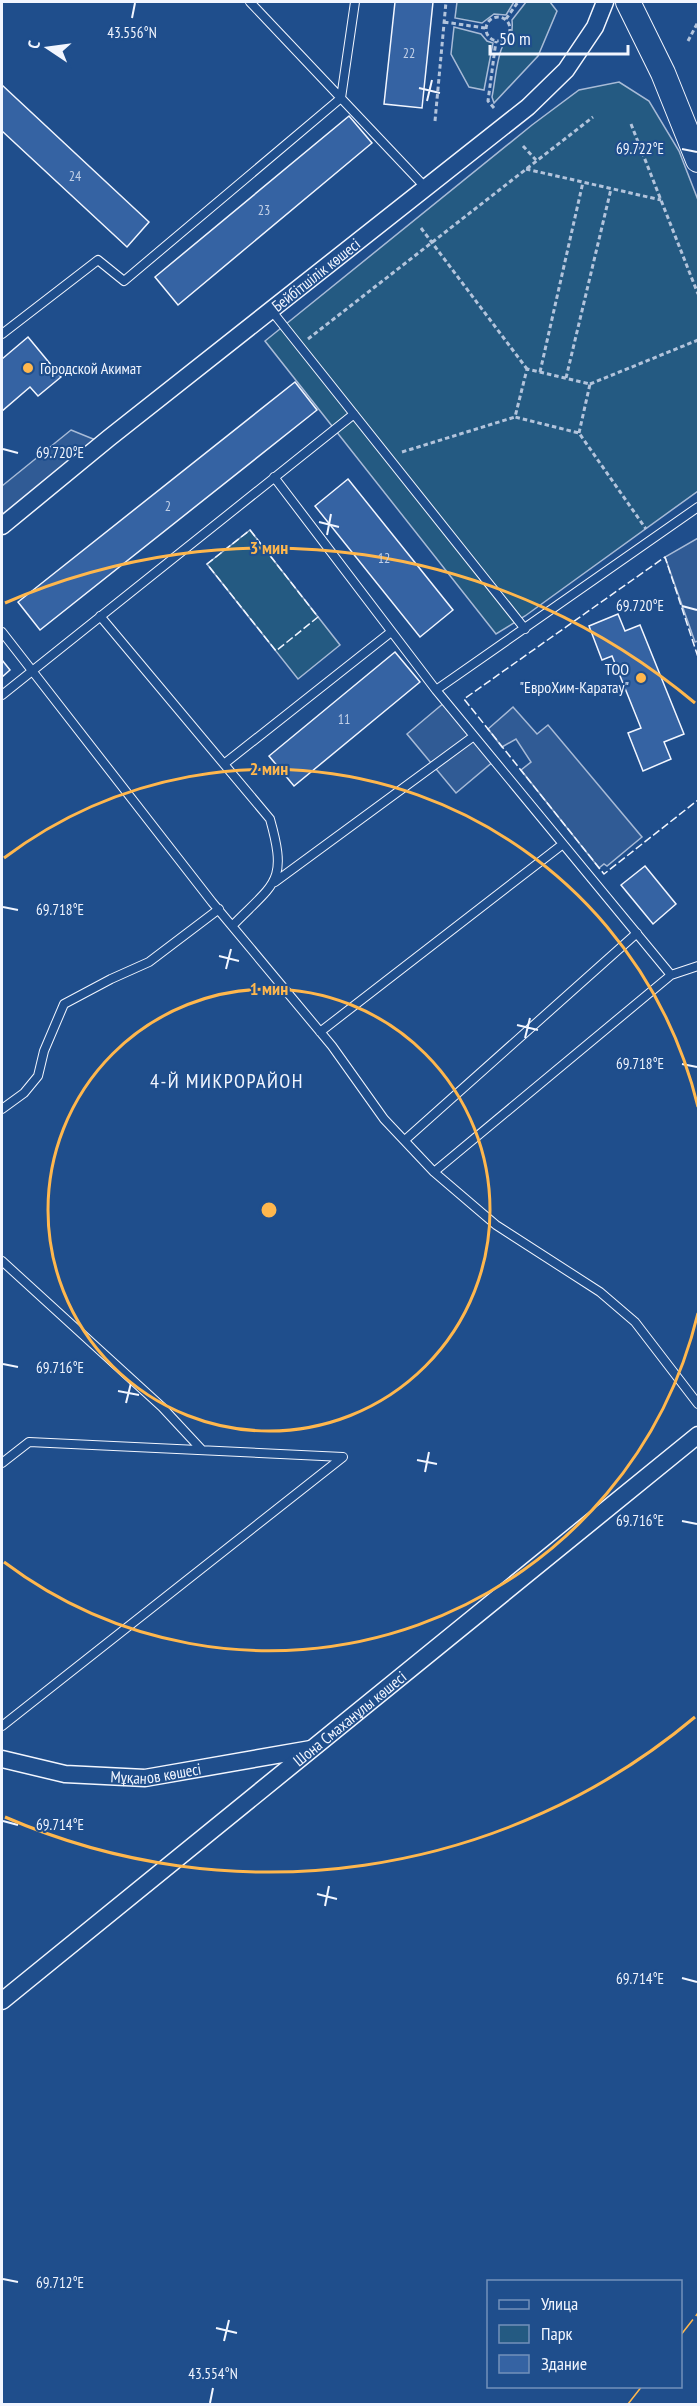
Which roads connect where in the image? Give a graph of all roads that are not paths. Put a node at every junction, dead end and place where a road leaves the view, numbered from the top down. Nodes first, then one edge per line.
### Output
1 (251, 2) edge
2 (355, 2) edge
3 (605, 2) edge
4 (627, 2) edge
5 (341, 98) junction
6 (699, 160) edge
7 (426, 188) junction
8 (271, 310) junction
9 (2, 334) edge
10 (354, 414) junction
11 (274, 477) junction
12 (699, 507) edge
13 (2, 526) edge
14 (100, 616) junction
15 (525, 629) junction
16 (2, 632) edge
17 (391, 632) junction
18 (31, 670) junction
19 (436, 690) junction
20 (2, 695) edge
21 (474, 736) junction
22 (224, 764) junction
23 (563, 844) junction
24 (275, 882) junction
25 (219, 909) junction
26 (232, 926) junction
27 (637, 933) junction
28 (699, 966) edge
29 (671, 975) junction
30 (320, 1032) junction
31 (2, 1109) edge
32 (405, 1140) junction
33 (434, 1172) junction
34 (2, 1261) edge
35 (699, 1404) edge
36 (699, 1435) edge
37 (202, 1450) junction
38 (2, 1463) edge
39 (2, 1726) edge
40 (311, 1749) junction
41 (2, 1759) edge
42 (2, 2001) edge

1 - 5 lane
2 - 5 lane
3 - 7 street, Бейбітшілік көшесі
4 - 6 main road
5 - 7 lane
5 - 9 lane
7 - 8 street, Бейбітшілік көшесі
8 - 10 lane
8 - 13 street, Бейбітшілік көшесі
10 - 11 lane
10 - 15 lane
11 - 14 lane
11 - 17 lane
12 - 15 lane
14 - 18 lane
14 - 22 lane
15 - 19 lane
16 - 18 lane
17 - 19 lane
17 - 22 lane
18 - 20 lane
18 - 25 lane
19 - 21 lane
21 - 23 lane
21 - 24 lane
22 - 24 lane
23 - 27 lane
23 - 30 lane
24 - 26 lane
25 - 26 lane
25 - 31 lane
26 - 30 lane
27 - 29 lane
27 - 32 lane
28 - 29 lane
29 - 33 lane
30 - 32 lane
32 - 33 lane
33 - 35 lane
34 - 37 lane
36 - 40 street, Шона Смаханұлы көшесі
37 - 38 lane
37 - 39 lane
40 - 41 street, Мұқанов көшесі
40 - 42 street, Шона Смаханұлы көшесі

